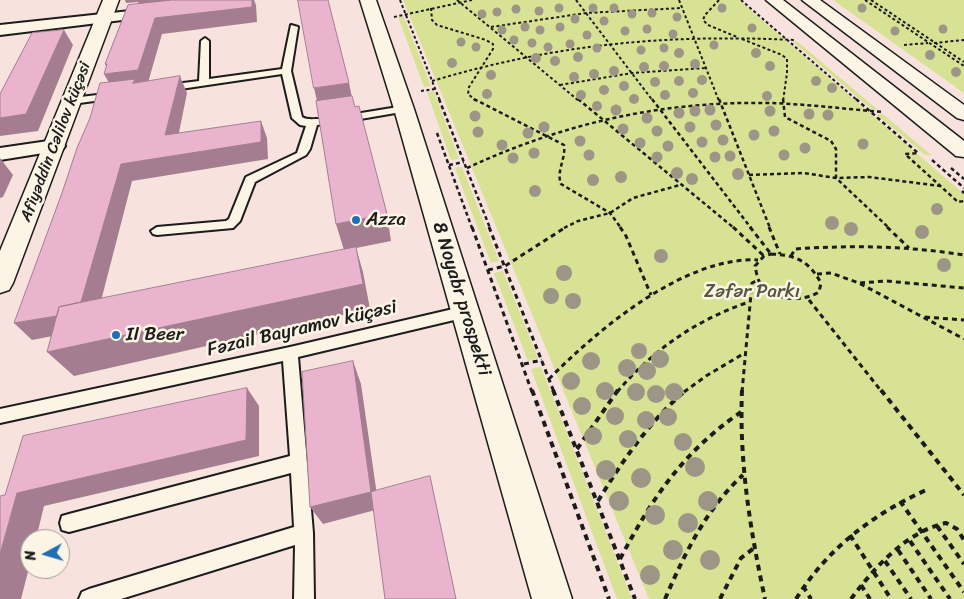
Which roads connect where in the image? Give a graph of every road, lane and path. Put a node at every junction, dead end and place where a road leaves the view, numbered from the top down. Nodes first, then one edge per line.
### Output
1 (400, 0) edge
2 (472, 0) edge
3 (576, 0) edge
4 (679, 0) edge
5 (719, 0) edge
6 (741, 0) edge
7 (774, 0) edge
8 (810, 0) edge
9 (865, 0) edge
10 (871, 0) edge
11 (459, 1) edge
12 (379, 4) edge
13 (430, 8) junction
14 (682, 8) junction
15 (107, 9) edge
16 (173, 10) edge
17 (586, 13) junction
18 (406, 14) junction
19 (393, 17) junction
20 (397, 26) dead end
21 (294, 27) dead end
22 (490, 27) junction
23 (0, 30) edge
24 (693, 37) junction
25 (738, 37) junction
26 (788, 40) junction
27 (800, 40) dead end
28 (964, 40) edge
29 (205, 41) dead end
30 (608, 42) junction
31 (929, 43) junction
32 (934, 43) junction
33 (901, 45) dead end
34 (524, 55) junction
35 (964, 62) edge
36 (483, 65) junction
37 (964, 66) edge
38 (706, 68) junction
39 (286, 71) junction
40 (632, 73) junction
41 (432, 80) junction
42 (418, 82) dead end
43 (204, 83) junction
44 (560, 85) junction
45 (435, 89) junction
46 (155, 90) edge
47 (125, 94) edge
48 (417, 100) junction
49 (72, 101) junction
50 (783, 103) junction
51 (720, 104) junction
52 (660, 108) junction
53 (870, 111) junction
54 (885, 113) dead end
55 (964, 114) edge
56 (601, 119) junction
57 (312, 124) junction
58 (435, 128) dead end
59 (544, 135) junction
60 (55, 146) junction
61 (964, 151) edge
62 (0, 154) edge
63 (932, 160) dead end
64 (464, 162) junction
65 (449, 165) junction
66 (466, 168) junction
67 (749, 175) junction
68 (836, 178) junction
69 (680, 184) junction
70 (940, 186) junction
71 (964, 190) edge
72 (964, 201) edge
73 (610, 213) junction
74 (158, 231) dead end
75 (909, 248) junction
76 (771, 254) junction
77 (780, 254) junction
78 (964, 255) edge
79 (764, 256) junction
80 (791, 256) junction
81 (758, 260) junction
82 (505, 266) junction
83 (488, 270) junction
84 (817, 274) junction
85 (758, 280) junction
86 (0, 283) edge
87 (859, 283) junction
88 (964, 288) edge
89 (651, 295) junction
90 (809, 300) junction
91 (749, 302) junction
92 (466, 312) junction
93 (923, 316) junction
94 (964, 320) edge
95 (964, 339) edge
96 (290, 353) junction
97 (743, 354) junction
98 (542, 360) junction
99 (524, 364) junction
100 (549, 379) junction
101 (741, 412) junction
102 (0, 416) edge
103 (577, 450) junction
104 (299, 462) junction
105 (743, 475) junction
106 (926, 490) dead end
107 (964, 495) edge
108 (900, 501) junction
109 (598, 502) junction
110 (69, 523) dead end
111 (937, 526) junction
112 (304, 533) junction
113 (922, 533) junction
114 (850, 535) junction
115 (964, 540) edge
116 (910, 541) junction
117 (754, 548) junction
118 (898, 550) junction
119 (620, 559) junction
120 (885, 560) junction
121 (964, 564) edge
122 (873, 571) junction
123 (861, 585) junction
124 (804, 586) junction
125 (964, 592) edge
126 (89, 599) edge
127 (304, 599) edge
128 (552, 599) edge
129 (610, 599) edge
130 (635, 599) edge
131 (665, 599) edge
132 (720, 599) edge
133 (765, 599) edge
134 (796, 599) edge
135 (811, 599) edge
136 (851, 599) edge
137 (870, 599) edge
138 (891, 599) edge
139 (910, 599) edge
140 (931, 599) edge
141 (950, 599) edge

1 - 18 path
2 - 11 path
3 - 17 path
4 - 14 path
5 - 25 path
6 - 26 path
7 - 61 main road
8 - 55 main road
9 - 31 path
10 - 32 path
11 - 13 path
11 - 22 path
12 - 19 path
12 - 48 main road, 8 Noyabr prospekti
13 - 18 path
13 - 36 path
14 - 17 path
14 - 24 path
15 - 16 street
15 - 23 street
15 - 49 main road, Afiyəddin Cəlilov küçəsi
17 - 22 path
17 - 30 path
18 - 19 path
18 - 41 path
19 - 20 path
21 - 39 lane
22 - 34 path
24 - 25 path
24 - 30 path
24 - 38 path
25 - 26 path
25 - 50 path
26 - 27 path
26 - 53 path
28 - 32 path
29 - 43 lane
30 - 34 path
30 - 40 path
31 - 32 path
31 - 33 path
31 - 37 path
32 - 35 path
34 - 36 path
34 - 44 path
36 - 41 path
36 - 59 path
38 - 40 path
38 - 51 path
39 - 43 lane
39 - 57 lane
40 - 44 path
40 - 52 path
41 - 45 path
42 - 48 path
43 - 46 lane
44 - 56 path
45 - 48 path
45 - 64 path
47 - 49 lane
48 - 57 lane
48 - 92 main road, 8 Noyabr prospekti
49 - 60 main road, Afiyəddin Cəlilov küçəsi
50 - 51 path
50 - 53 path
50 - 68 path
51 - 52 path
51 - 67 path
52 - 56 path
52 - 76 path
53 - 54 path
53 - 70 path
56 - 59 path
56 - 69 path
57 - 74 lane
58 - 65 path
59 - 66 path
59 - 73 path
60 - 62 street
60 - 86 main road, Afiyəddin Cəlilov küçəsi
63 - 71 path
64 - 65 path
64 - 66 path
65 - 83 path
66 - 82 path
67 - 68 path
67 - 77 path
68 - 70 path
68 - 75 path
69 - 73 path
69 - 79 path
70 - 72 path
73 - 82 path
73 - 89 path
75 - 78 path
75 - 80 path
76 - 77 path
76 - 79 path
77 - 80 path
79 - 81 path
80 - 84 path
81 - 85 path
81 - 89 path
82 - 83 path
82 - 98 path
83 - 99 path
84 - 87 path
84 - 90 path
85 - 90 path
85 - 91 path
87 - 88 path
87 - 93 path
89 - 100 path
90 - 107 path
91 - 97 path
91 - 103 path
92 - 96 lane, Fəzail Bayramov küçəsi
92 - 128 main road, 8 Noyabr prospekti
93 - 94 path
93 - 95 path
96 - 102 lane, Fəzail Bayramov küçəsi
96 - 104 lane
97 - 101 path
97 - 109 path
98 - 99 path
98 - 100 path
99 - 129 path
100 - 103 path
101 - 105 path
101 - 119 path
103 - 109 path
104 - 110 lane
104 - 112 lane
105 - 117 path
105 - 131 path
106 - 108 path
108 - 113 path
108 - 114 path
109 - 119 path
111 - 113 path
111 - 115 path
111 - 121 path
112 - 126 lane
112 - 127 lane
113 - 116 path
113 - 125 path
114 - 122 path
114 - 124 path
116 - 118 path
116 - 141 path
117 - 132 path
117 - 133 path
118 - 120 path
118 - 140 path
119 - 130 path
120 - 122 path
120 - 139 path
122 - 123 path
122 - 138 path
123 - 136 path
123 - 137 path
124 - 134 path
124 - 135 path

